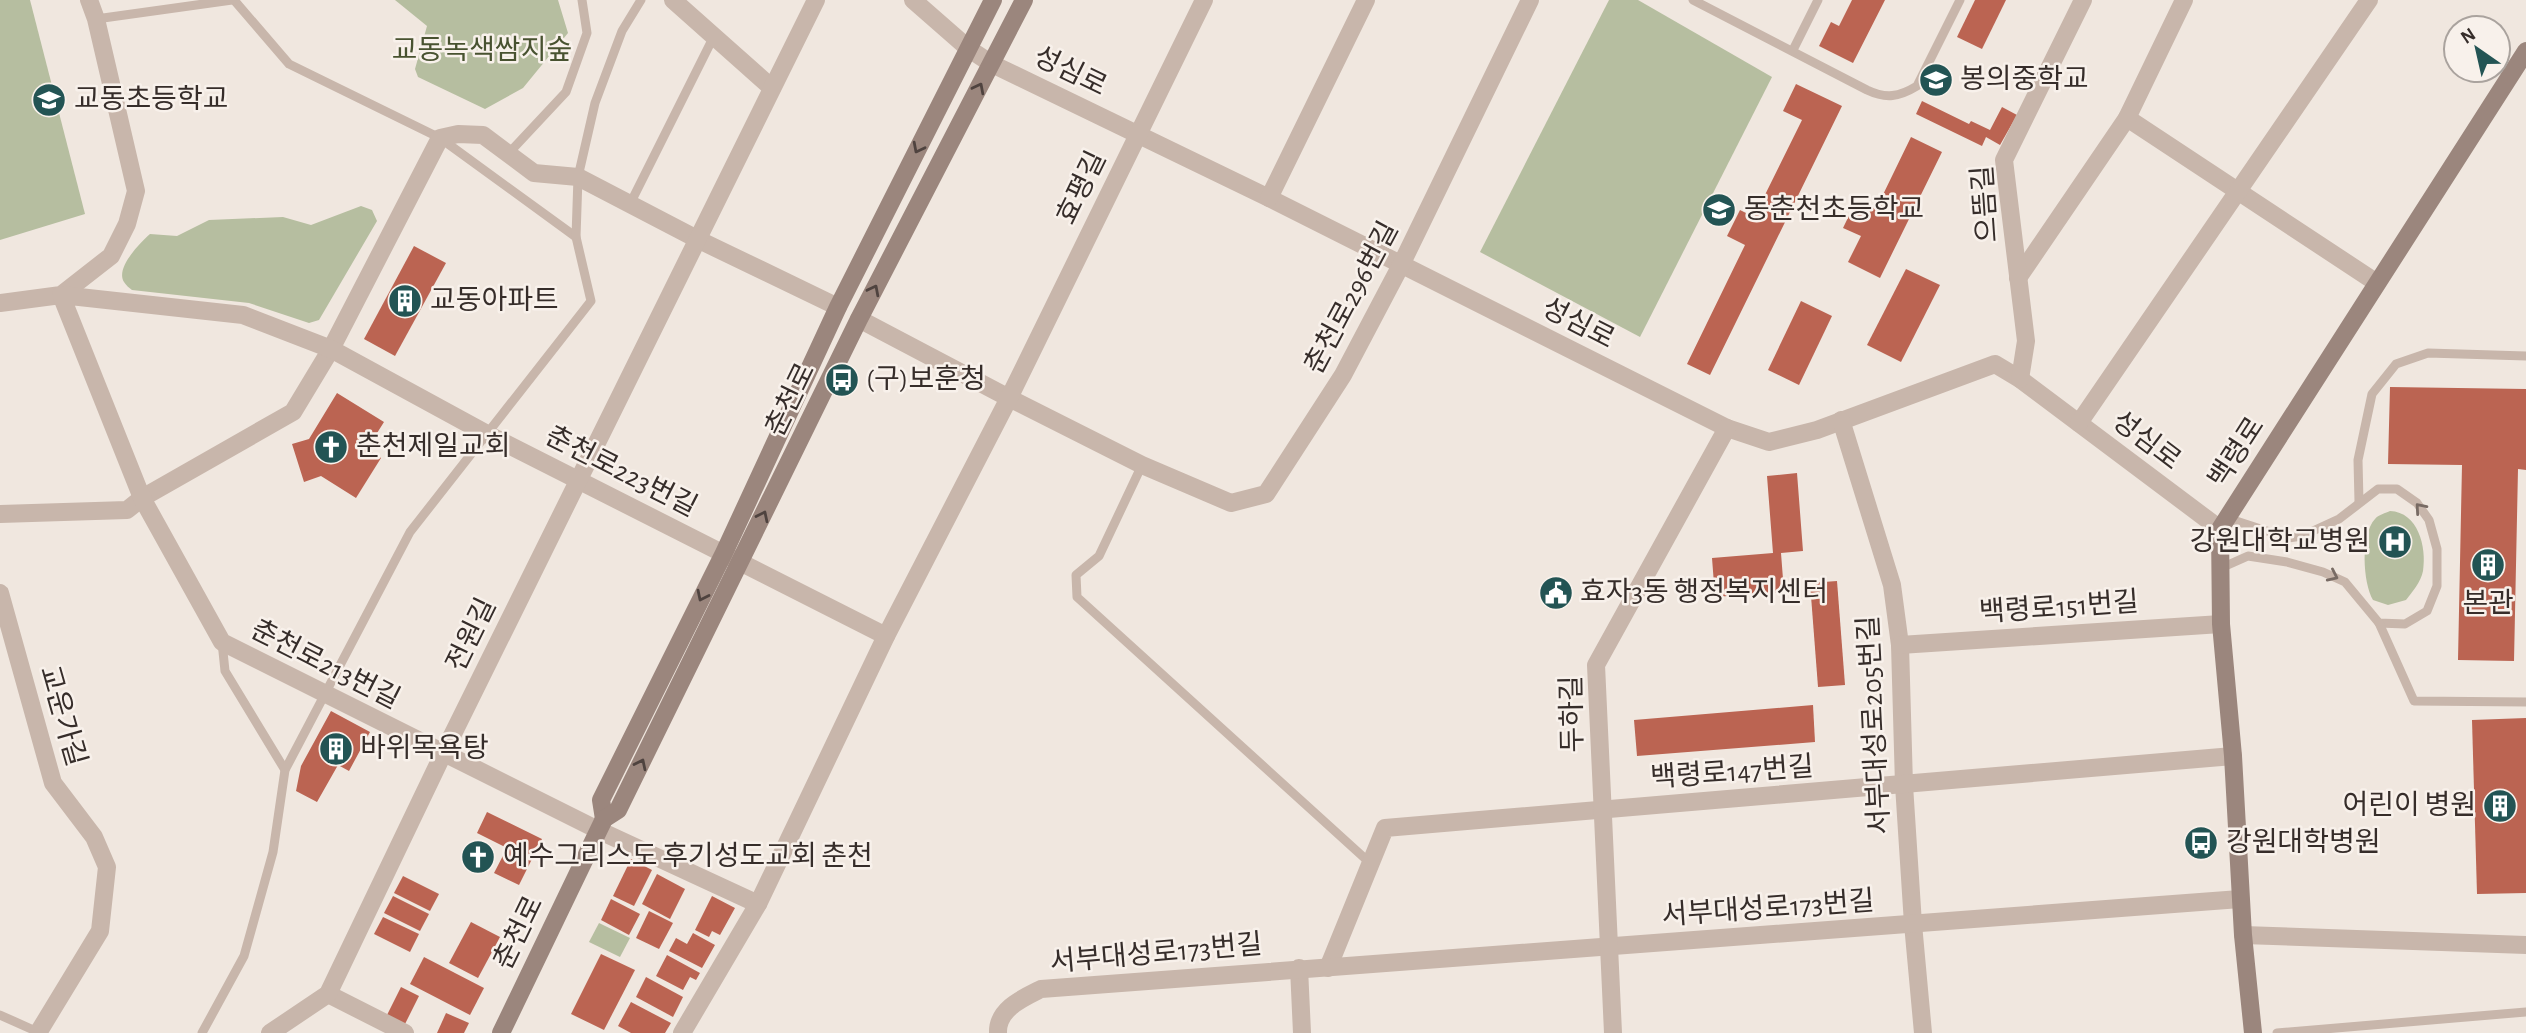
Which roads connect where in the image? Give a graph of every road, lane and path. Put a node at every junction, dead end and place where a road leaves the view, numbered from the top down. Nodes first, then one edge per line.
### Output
1 (89, 0) edge
2 (233, 0) edge
3 (582, 0) edge
4 (641, 0) edge
5 (673, 0) edge
6 (816, 0) edge
7 (913, 0) edge
8 (993, 0) edge
9 (1024, 0) edge
10 (1204, 0) edge
11 (1366, 0) edge
12 (1530, 0) edge
13 (1693, 0) edge
14 (1818, 0) edge
15 (1960, 0) edge
16 (2083, 0) edge
17 (2184, 0) edge
18 (2369, 0) edge
19 (96, 19) junction
20 (714, 36) junction
21 (969, 49) junction
22 (1793, 50) junction
23 (2526, 51) edge
24 (992, 64) junction
25 (772, 89) junction
26 (2127, 118) junction
27 (1138, 135) junction
28 (440, 138) junction
29 (508, 154) junction
30 (578, 177) junction
31 (2238, 191) junction
32 (1269, 198) junction
33 (630, 204) junction
34 (576, 237) junction
35 (696, 239) junction
36 (1401, 265) junction
37 (2018, 278) junction
38 (2377, 283) junction
39 (61, 295) junction
40 (0, 303) edge
41 (838, 307) junction
42 (859, 319) junction
43 (331, 349) junction
44 (2526, 356) edge
45 (2021, 379) junction
46 (1009, 398) junction
47 (1841, 420) junction
48 (2079, 423) junction
49 (1727, 428) junction
50 (487, 434) junction
51 (1142, 465) junction
52 (578, 480) junction
53 (142, 498) junction
54 (2359, 502) junction
55 (0, 514) edge
56 (2224, 524) junction
57 (724, 552) junction
58 (741, 561) junction
59 (2221, 568) junction
60 (0, 593) edge
61 (2379, 623) junction
62 (2221, 624) junction
63 (886, 636) junction
64 (222, 642) junction
65 (1900, 645) junction
66 (325, 695) junction
67 (2526, 702) edge
68 (443, 754) junction
69 (2233, 757) junction
70 (285, 770) junction
71 (1904, 785) junction
72 (1602, 809) junction
73 (601, 824) junction
74 (1370, 863) junction
75 (2240, 899) junction
76 (758, 904) junction
77 (1913, 924) junction
78 (2243, 935) junction
79 (2526, 945) edge
80 (1611, 947) junction
81 (1299, 968) junction
82 (1328, 968) junction
83 (328, 994) junction
84 (2526, 1012) edge
85 (0, 1015) edge
86 (38, 1033) edge
87 (202, 1033) edge
88 (271, 1033) edge
89 (405, 1033) edge
90 (500, 1033) edge
91 (682, 1033) edge
92 (998, 1033) edge
93 (1303, 1033) edge
94 (1614, 1033) edge
95 (1923, 1033) edge
96 (2253, 1033) edge
97 (2277, 1033) edge

1 - 19 street
2 - 19 lane
2 - 28 lane
3 - 29 lane
4 - 30 lane
5 - 20 street
6 - 25 street, 전원길
7 - 21 street, 성심로
8 - 21 street, 춘천로
9 - 24 street, 춘천로
10 - 27 street, 효평길
11 - 32 street
12 - 36 street, 춘천로296번길
13 - 22 lane
14 - 22 lane
15 - 22 lane
16 - 37 street, 으뜸길
17 - 26 street
18 - 31 street
19 - 39 street
20 - 25 street
20 - 33 lane
21 - 24 street, 성심로
21 -> 41 street, 춘천로
23 - 38 street, 백령로
24 - 27 street, 성심로
42 -> 24 street, 춘천로
25 - 35 street, 전원길
26 - 31 street
26 - 37 street
27 - 32 street, 성심로
27 - 46 street, 효평길
28 - 29 street
28 - 34 lane
28 - 43 street
29 - 30 street
30 - 33 street
30 - 34 lane
31 - 38 street
31 - 48 street
32 - 36 street, 성심로
33 - 35 street
34 - 50 lane
35 - 41 street
35 - 52 street, 전원길
36 - 49 street, 성심로
36 - 51 street, 춘천로296번길
37 - 45 street, 으뜸길
38 - 56 street, 백령로
39 - 40 street, 춘천로223번길
39 - 43 street, 춘천로223번길
39 - 53 street, 춘천로213번길
41 - 57 street, 춘천로
42 - 46 street
58 -> 42 street, 춘천로
43 - 50 street, 춘천로223번길
43 - 53 street
44 - 54 lane
45 - 47 street, 성심로
45 - 48 street, 성심로
46 - 51 street
46 - 63 street, 효평길
47 - 49 street, 성심로
47 - 65 street, 서부대성로205번길
48 - 56 street, 성심로
49 - 72 street, 두하길
50 - 52 street, 춘천로223번길
50 - 66 lane
51 - 74 lane
52 - 57 street, 춘천로223번길
52 - 68 street, 전원길
53 - 55 street
53 - 64 street, 춘천로213번길
54 - 56 lane
61 -> 54 lane
56 - 59 street, 백령로
57 - 58 street, 춘천로223번길
57 -> 73 street, 춘천로
58 - 63 street
73 -> 58 street, 춘천로
59 -> 61 lane
59 - 62 street, 백령로
60 - 86 street, 교운가길
61 - 67 lane
62 - 65 street, 백령로151번길
62 - 69 street, 백령로
63 - 76 street, 효평길
64 - 66 street, 춘천로213번길
64 - 70 lane
65 - 71 street, 서부대성로205번길
66 - 68 street, 춘천로213번길
66 - 70 lane
68 - 73 street, 춘천로213번길
68 - 83 street, 전원길
69 - 71 street, 백령로147번길
69 - 75 street, 백령로
70 - 87 lane
71 - 72 street, 백령로147번길
71 - 77 street, 서부대성로205번길
72 - 74 street, 백령로147번길
72 - 80 street, 두하길
73 - 76 street
73 - 90 street, 춘천로
74 - 82 street, 백령로147번길
75 - 77 street, 서부대성로173번길
75 - 78 street, 백령로
76 - 91 street, 효평길
77 - 80 street, 서부대성로173번길
77 - 95 street, 서부대성로205번길
78 - 79 street
78 - 96 street, 백령로
80 - 82 street, 서부대성로173번길
80 - 94 street, 두하길
81 - 82 street, 서부대성로173번길
81 - 92 street, 서부대성로173번길
81 - 93 street, 서부대성로173번길
83 - 88 street
83 - 89 street
84 - 97 lane
85 - 86 lane

